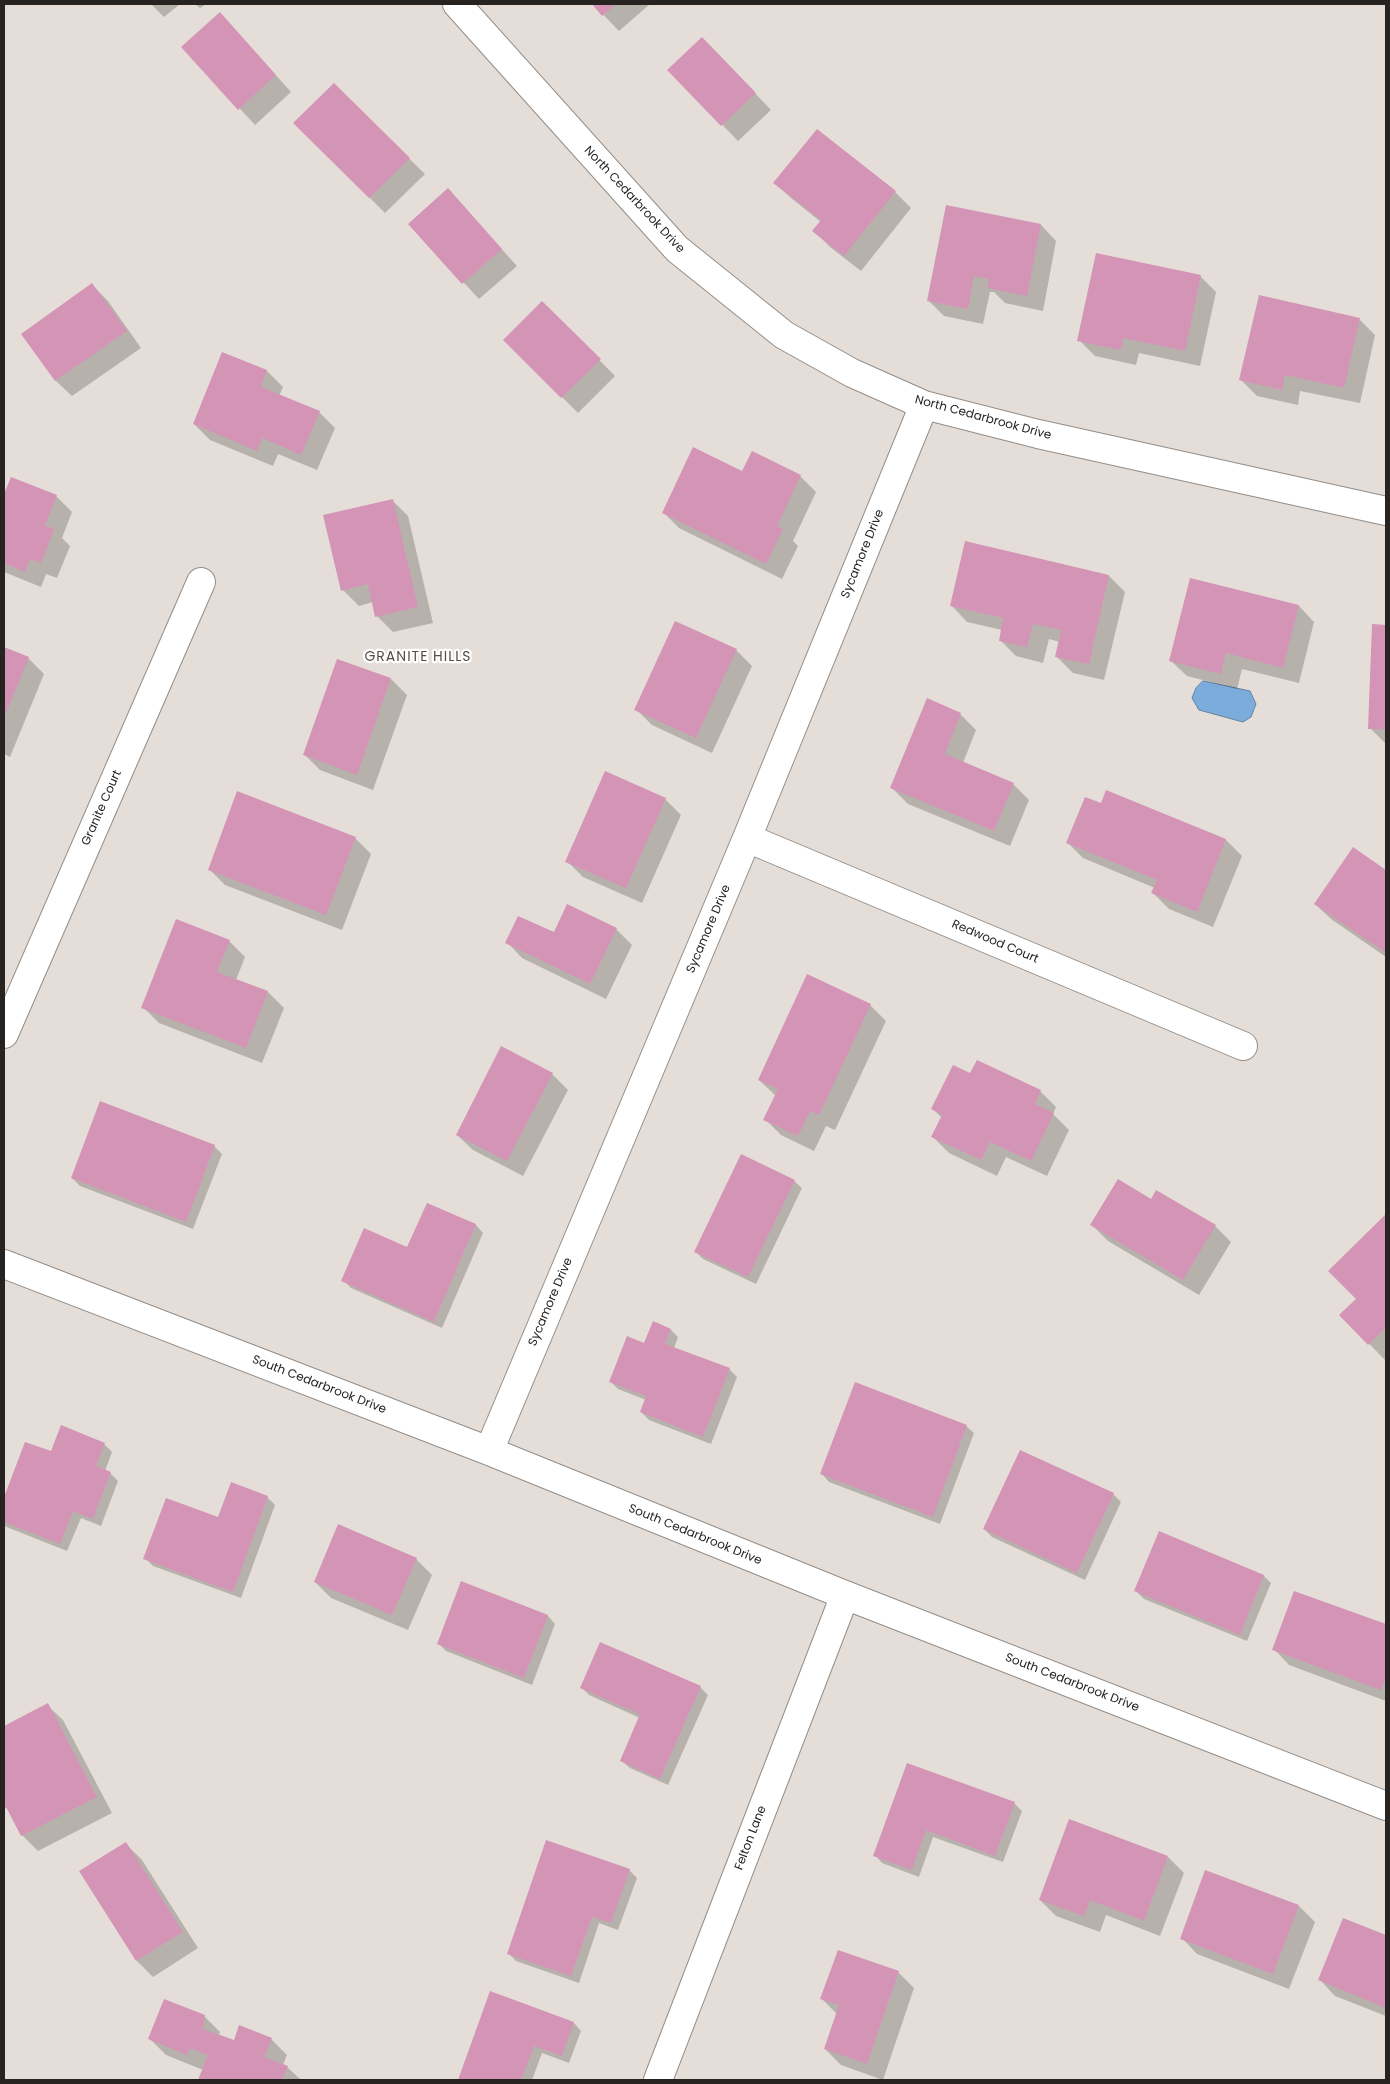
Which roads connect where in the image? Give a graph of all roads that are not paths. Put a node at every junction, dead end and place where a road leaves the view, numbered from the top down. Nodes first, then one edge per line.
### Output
1 (457, 4) edge
2 (924, 404) junction
3 (1386, 511) edge
4 (201, 582) dead end
5 (747, 838) junction
6 (4, 1034) edge
7 (1243, 1046) dead end
8 (4, 1264) edge
9 (488, 1451) junction
10 (845, 1595) junction
11 (1386, 1806) edge
12 (658, 2080) edge

1 - 2 street, North Cedarbrook Drive
2 - 3 street, North Cedarbrook Drive
2 - 5 street, Sycamore Drive
4 - 6 street, Granite Court
5 - 7 street, Redwood Court
5 - 9 street, Sycamore Drive
8 - 9 street, South Cedarbrook Drive
9 - 10 street, South Cedarbrook Drive
10 - 11 street, South Cedarbrook Drive
10 - 12 street, Felton Lane

